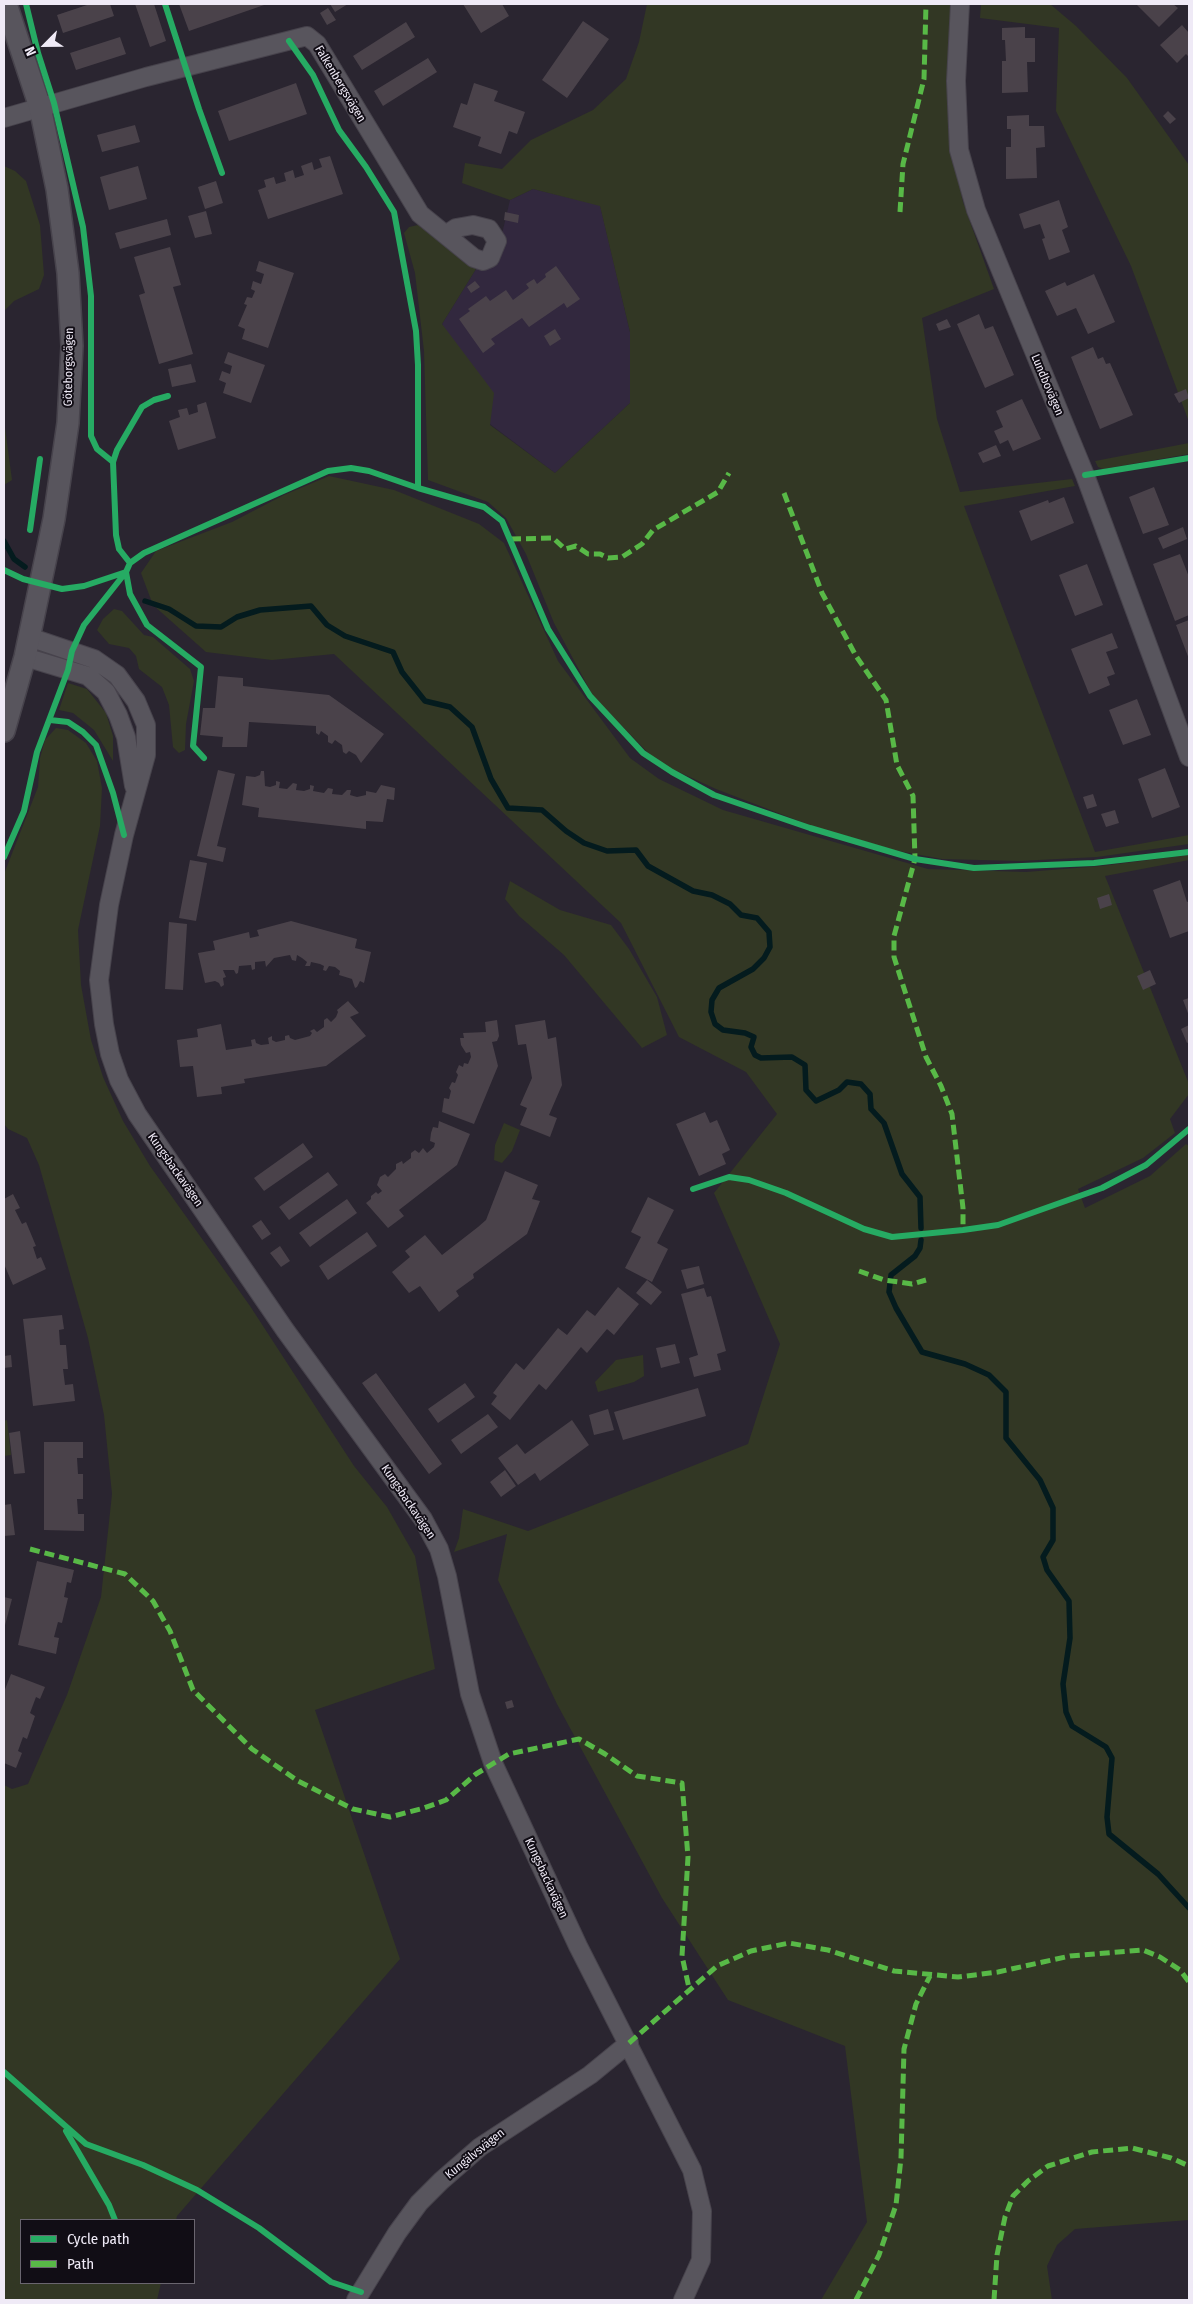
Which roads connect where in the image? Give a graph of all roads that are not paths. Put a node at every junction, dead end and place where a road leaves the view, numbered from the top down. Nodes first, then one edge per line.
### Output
1 (6, 4) edge
2 (960, 4) edge
3 (40, 107) junction
4 (4, 118) edge
5 (446, 234) dead end
6 (27, 648) junction
7 (4, 731) edge
8 (1189, 757) edge
9 (629, 2043) junction
10 (356, 2300) edge
11 (683, 2300) edge

1 - 3 street, Göteborgsvägen
2 - 8 street, Lundbovägen
3 - 4 street
3 - 5 street, Falkenbergsvägen
3 - 6 street, Göteborgsvägen
6 - 7 street, Göteborgsvägen
6 - 9 street, Kungsbackavägen
9 - 10 street, Kungälvsvägen
9 - 11 street, Kungsbackavägen

